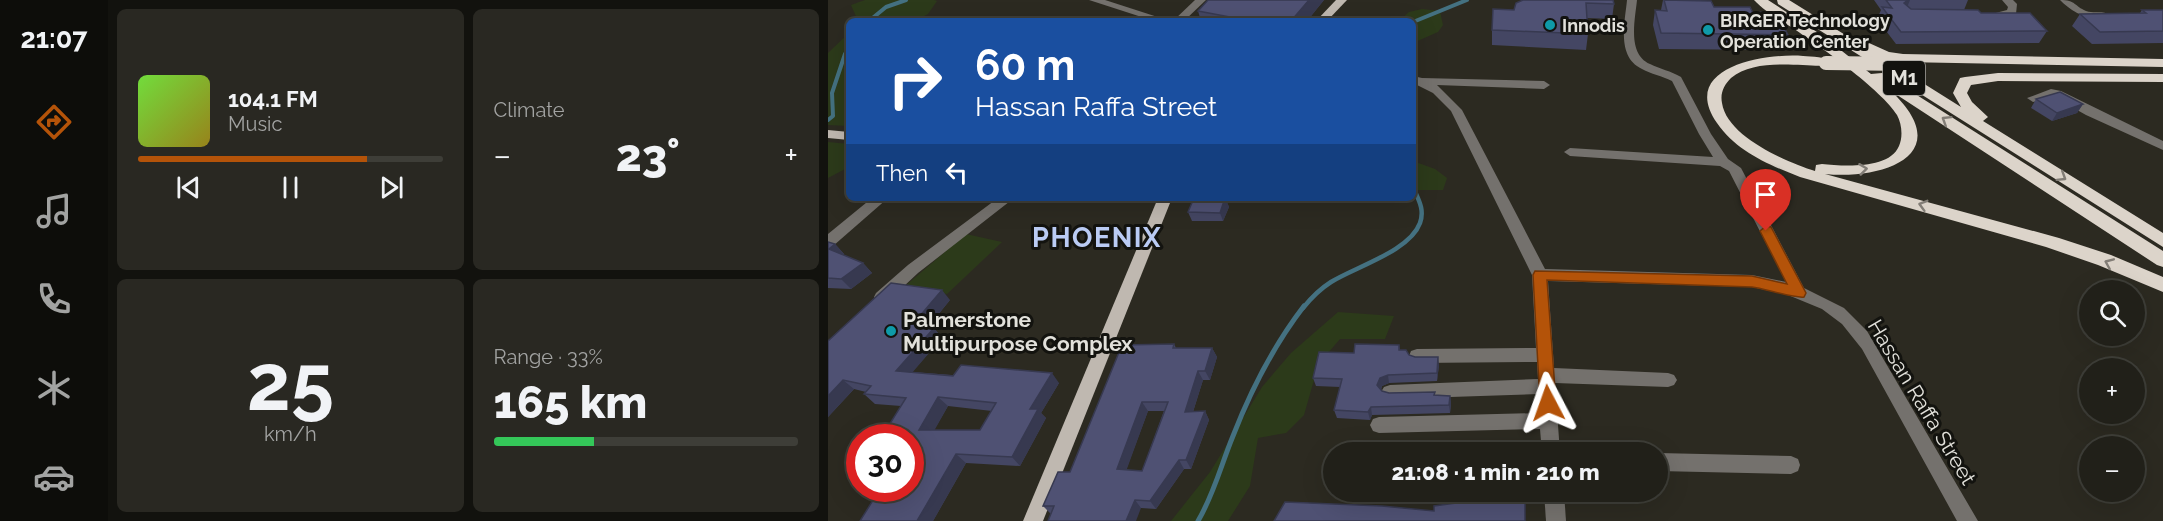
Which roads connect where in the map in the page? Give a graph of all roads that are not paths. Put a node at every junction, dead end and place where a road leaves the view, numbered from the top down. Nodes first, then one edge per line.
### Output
1 (1094, 0) edge
2 (1201, 0) edge
3 (1342, 0) edge
4 (1632, 0) edge
5 (1760, 0) edge
6 (1781, 0) edge
7 (2007, 0) edge
8 (2065, 0) edge
9 (1794, 5) edge
10 (2122, 15) edge
11 (1986, 17) edge
12 (1156, 18) edge
13 (1181, 18) edge
14 (1324, 18) edge
15 (1809, 34) junction
16 (1826, 63) junction
17 (2163, 63) edge
18 (2163, 68) edge
19 (2138, 70) junction
20 (2163, 73) edge
21 (2163, 78) edge
22 (1417, 80) edge
23 (1544, 85) dead end
24 (2033, 98) dead end
25 (828, 134) edge
26 (846, 136) edge
27 (2012, 146) junction
28 (2163, 146) edge
29 (1570, 152) dead end
30 (1723, 162) junction
31 (877, 201) edge
32 (1002, 201) edge
33 (1158, 201) edge
34 (2079, 206) junction
35 (2163, 241) edge
36 (828, 242) edge
37 (2163, 260) edge
38 (2163, 270) edge
39 (1540, 275) junction
40 (2163, 285) edge
41 (1799, 293) junction
42 (871, 308) edge
43 (1545, 355) junction
44 (1417, 356) edge
45 (1546, 380) junction
46 (1668, 380) dead end
47 (1390, 392) edge
48 (1549, 421) junction
49 (1379, 425) dead end
50 (1550, 442) edge
51 (1668, 462) edge
52 (1791, 465) dead end
53 (1555, 502) edge
54 (1033, 521) edge
55 (1556, 521) edge
56 (1968, 521) edge

1 - 12 street
2 - 13 street
3 - 14 main road
4 - 30 street
5 - 15 highway, M1
6 - 9 highway, M1
7 - 11 street
8 - 10 street
9 - 17 highway
9 - 27 highway, M1
16 -> 15 highway
34 -> 15 highway, M1
16 - 19 highway, bridge
40 -> 16 highway
18 - 19 highway
19 - 20 highway
21 - 27 highway
22 - 23 street
22 - 39 street
24 - 28 street
25 - 26 main road
27 -> 35 highway, M1
29 - 30 street
30 - 41 street
31 - 36 street
32 - 42 street
33 - 54 main road
34 - 37 highway, M1
34 - 38 highway
39 - 41 street, Hassan Raffa Street
39 - 43 street
41 - 56 street, Hassan Raffa Street
43 - 44 street
43 - 45 street
45 - 46 street
45 - 47 street
45 - 48 street
48 - 49 street
48 - 50 street
51 - 52 street
53 - 55 street

